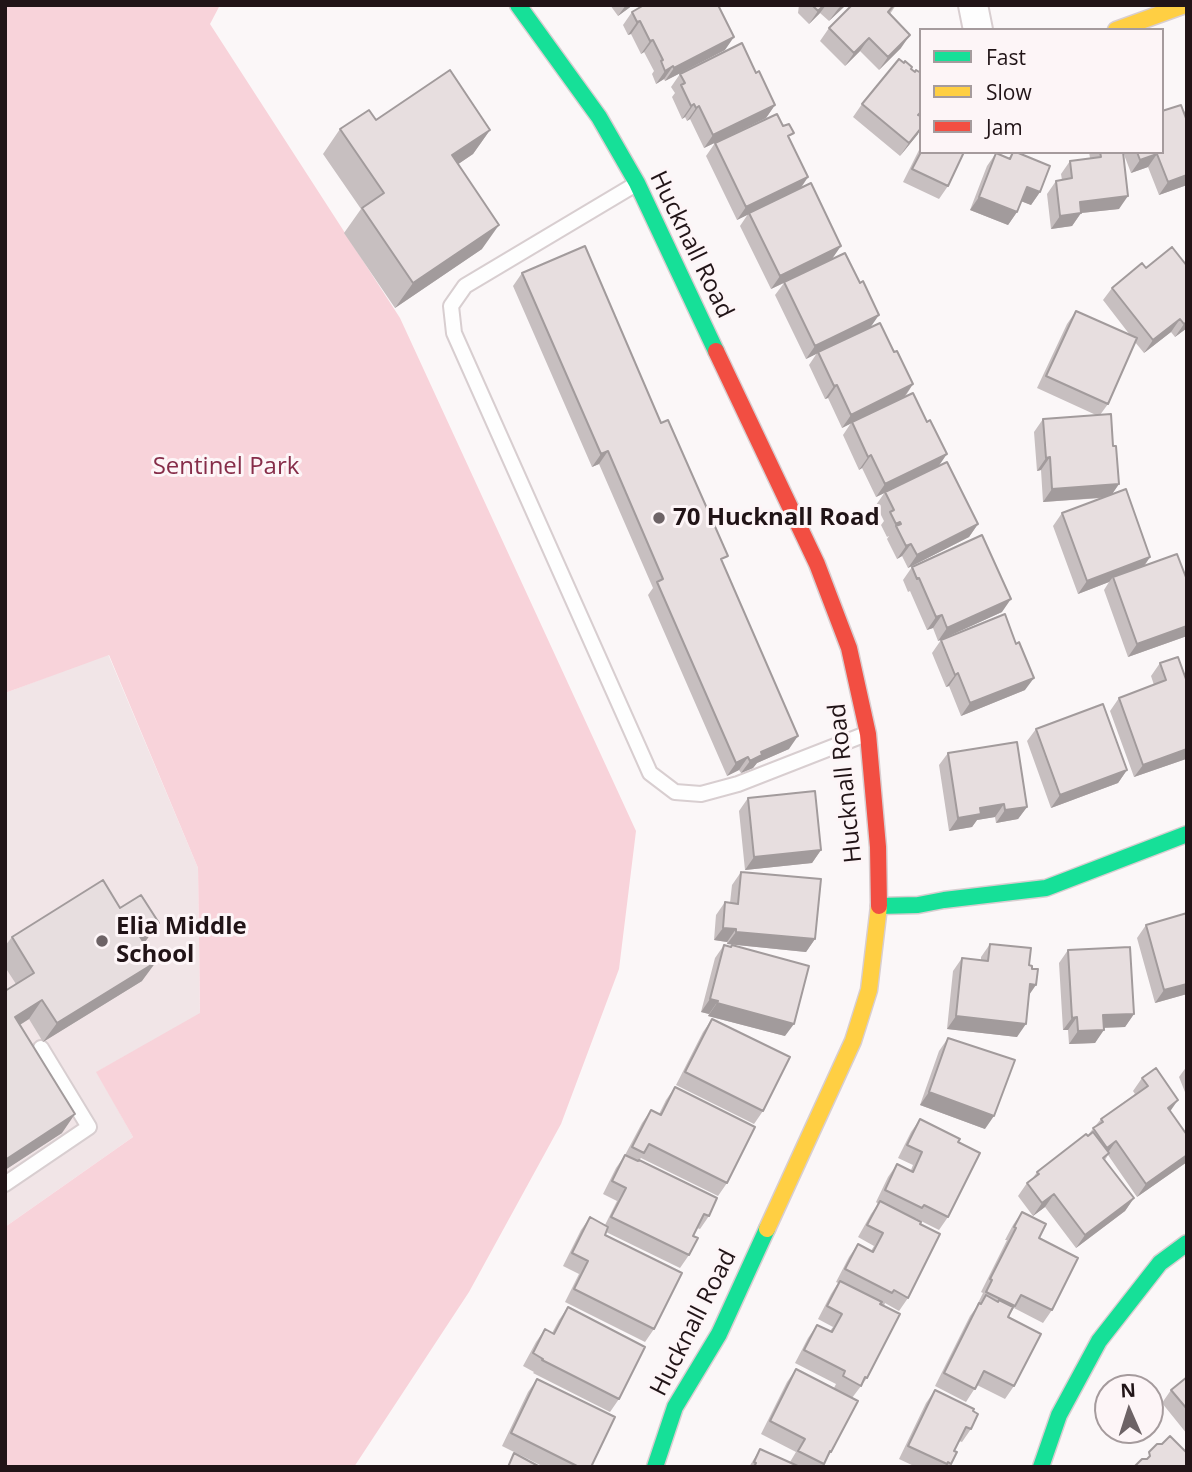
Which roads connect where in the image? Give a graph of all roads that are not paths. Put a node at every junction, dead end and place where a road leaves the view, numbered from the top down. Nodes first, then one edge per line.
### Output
1 (518, 5) edge
2 (973, 5) edge
3 (1185, 5) edge
4 (978, 28) edge
5 (1122, 28) edge
6 (637, 183) junction
7 (868, 734) junction
8 (1187, 834) edge
9 (879, 906) junction
10 (41, 1048) dead end
11 (5, 1184) edge
12 (1187, 1242) edge
13 (655, 1467) edge
14 (1041, 1467) edge

1 - 6 street, Hucknall Road
2 - 4 street
3 - 5 street
6 - 7 street, Hucknall Road
6 - 7 lane
7 - 9 street, Hucknall Road
8 - 9 street
9 - 13 street, Hucknall Road
10 - 11 lane
12 - 14 street

